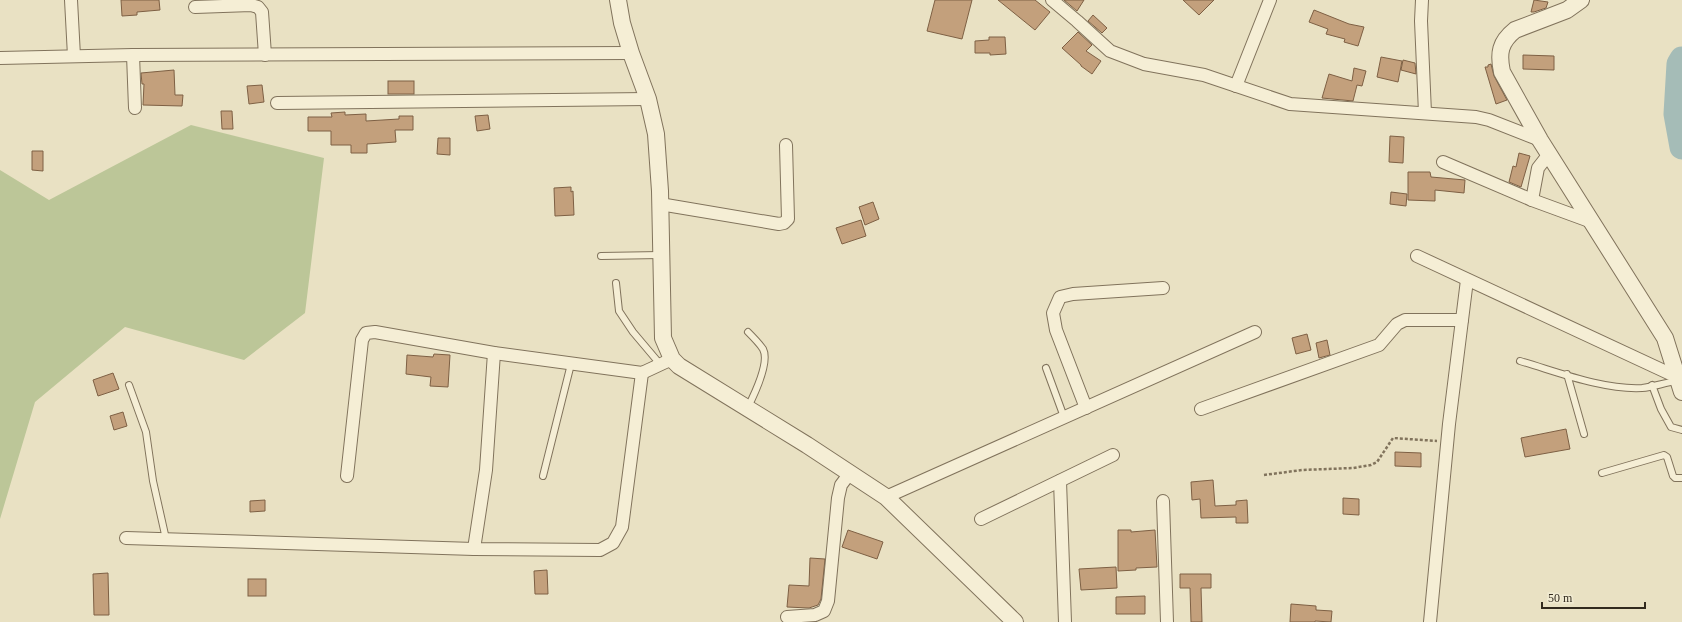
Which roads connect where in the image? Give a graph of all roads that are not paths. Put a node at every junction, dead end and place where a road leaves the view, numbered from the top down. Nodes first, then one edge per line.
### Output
1 (71, 0) edge
2 (618, 0) edge
3 (1052, 0) edge
4 (1270, 0) edge
5 (1422, 0) edge
6 (1581, 0) edge
7 (194, 7) dead end
8 (631, 53) junction
9 (133, 55) junction
10 (265, 55) junction
11 (74, 56) junction
12 (0, 58) edge
13 (1236, 86) junction
14 (648, 99) junction
15 (277, 103) dead end
16 (135, 108) dead end
17 (1425, 113) junction
18 (786, 145) dead end
19 (1545, 147) junction
20 (1443, 162) dead end
21 (1532, 200) junction
22 (660, 204) junction
23 (1592, 222) junction
24 (662, 255) junction
25 (601, 256) dead end
26 (1418, 256) dead end
27 (1467, 280) junction
28 (616, 283) dead end
29 (1163, 288) dead end
30 (1462, 320) junction
31 (748, 332) dead end
32 (1255, 332) dead end
33 (494, 354) junction
34 (1520, 361) dead end
35 (666, 362) junction
36 (571, 364) junction
37 (1046, 368) dead end
38 (642, 373) junction
39 (1567, 374) junction
40 (1679, 383) edge
41 (128, 385) dead end
42 (1652, 385) junction
43 (747, 408) junction
44 (1086, 408) junction
45 (1201, 409) dead end
46 (1064, 417) junction
47 (1682, 430) edge
48 (1584, 434) dead end
49 (1113, 455) dead end
50 (850, 473) junction
51 (1602, 473) dead end
52 (347, 476) dead end
53 (543, 476) dead end
54 (1682, 478) edge
55 (1060, 481) junction
56 (886, 497) junction
57 (1163, 501) dead end
58 (981, 519) dead end
59 (126, 538) dead end
60 (166, 540) junction
61 (474, 549) junction
62 (787, 617) dead end
63 (1014, 622) edge
64 (1065, 622) edge
65 (1167, 622) edge
66 (1430, 622) edge

1 - 11 street
2 - 8 street
3 - 13 street
4 - 13 street
5 - 17 street
6 - 19 street
7 - 10 street
8 - 10 street
8 - 14 street
9 - 10 street
9 - 11 street
9 - 16 street
11 - 12 street
13 - 17 street
14 - 15 street
14 - 22 street
17 - 19 street
18 - 22 street
19 - 21 street
19 - 23 street
20 - 21 street
21 - 23 street
22 - 24 street
23 - 40 street
24 - 25 lane
24 - 35 street
26 - 27 street
27 - 30 street
27 - 40 street
28 - 35 lane
29 - 44 street
30 - 45 street
30 - 66 street
31 - 43 lane
32 - 44 street
33 - 36 street
33 - 52 street
33 - 61 street
34 - 39 lane
35 - 38 street
35 - 43 street
36 - 38 street
36 - 53 lane
37 - 46 lane
38 - 61 street
39 - 42 lane
39 - 48 lane
40 - 42 lane
41 - 60 lane
42 - 47 lane
43 - 50 street
44 - 46 street
46 - 56 street
49 - 55 street
50 - 56 street
50 - 62 street
51 - 54 lane
55 - 58 street
55 - 64 street
56 - 63 street
57 - 65 street
59 - 60 street
60 - 61 street

